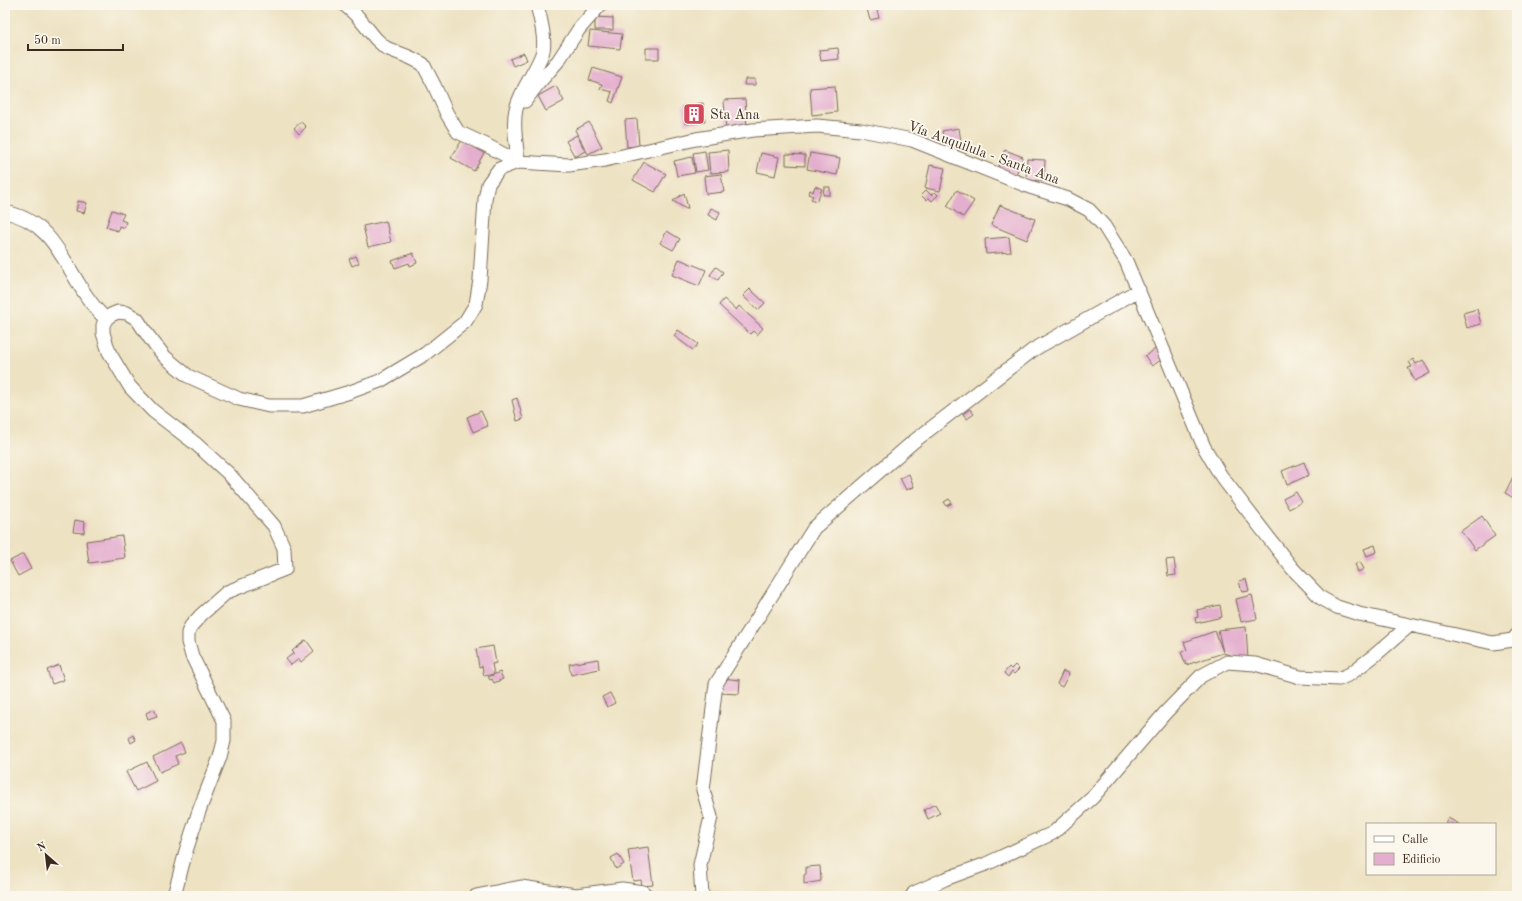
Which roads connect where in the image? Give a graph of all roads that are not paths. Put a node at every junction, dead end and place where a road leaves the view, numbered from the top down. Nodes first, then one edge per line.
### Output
1 (345, 5) edge
2 (537, 5) edge
3 (600, 5) edge
4 (516, 108) junction
5 (518, 162) junction
6 (5, 212) edge
7 (1139, 290) junction
8 (106, 319) junction
9 (1410, 625) junction
10 (1517, 635) edge
11 (174, 896) edge
12 (476, 896) edge
13 (647, 896) edge
14 (702, 896) edge
15 (912, 896) edge

1 - 5 street
2 - 4 street
3 - 4 street
4 - 5 street
5 - 7 street, Vía Auquilula - Santa Ana
5 - 8 street, Vía Auquilula - Santa Ana
6 - 8 street
7 - 9 street, Vía Auquilula - Santa Ana
7 - 14 street
8 - 11 street
9 - 10 street, Vía Auquilula - Santa Ana
9 - 15 street
12 - 13 street

